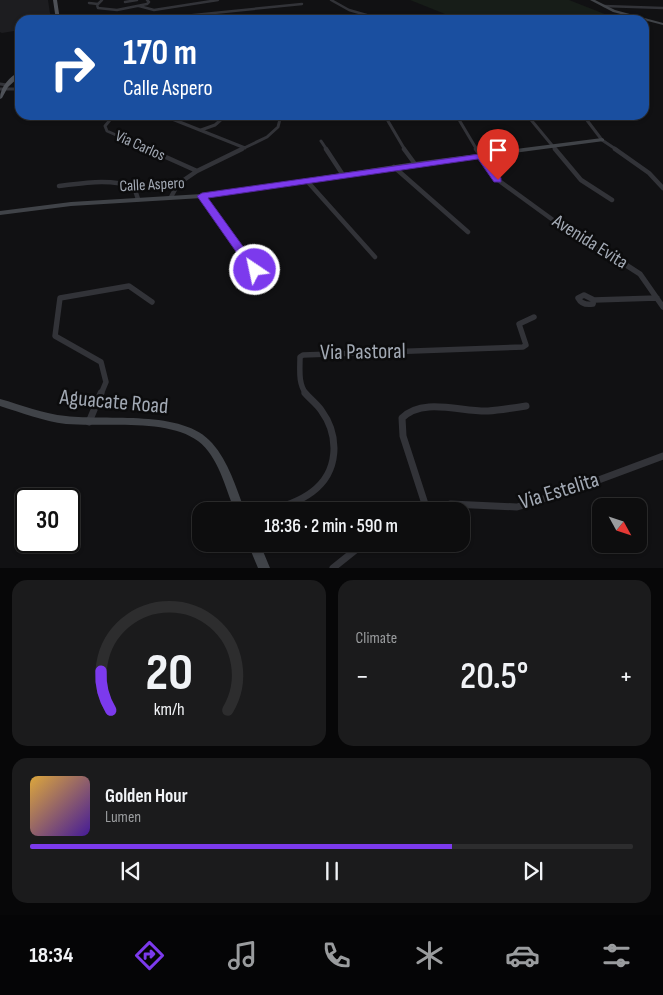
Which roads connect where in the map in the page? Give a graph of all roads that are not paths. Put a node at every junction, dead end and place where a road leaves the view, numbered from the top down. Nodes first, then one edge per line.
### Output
1 (56, 0) edge
2 (102, 0) edge
3 (137, 0) edge
4 (148, 0) edge
5 (218, 0) edge
6 (331, 0) edge
7 (592, 0) edge
8 (125, 2) dead end
9 (89, 3) dead end
10 (98, 4) junction
11 (302, 4) dead end
12 (139, 6) junction
13 (604, 6) junction
14 (663, 8) edge
15 (106, 10) junction
16 (98, 13) dead end
17 (58, 15) edge
18 (193, 15) edge
19 (366, 15) edge
20 (628, 15) edge
21 (649, 20) edge
22 (663, 24) edge
23 (15, 77) edge
24 (3, 87) edge
25 (0, 97) edge
26 (110, 120) edge
27 (175, 120) edge
28 (220, 120) edge
29 (280, 120) edge
30 (459, 120) edge
31 (531, 120) edge
32 (587, 120) edge
33 (388, 121) dead end
34 (201, 130) junction
35 (602, 140) junction
36 (321, 141) dead end
37 (551, 146) junction
38 (245, 148) junction
39 (480, 156) junction
40 (415, 164) junction
41 (394, 167) junction
42 (196, 171) junction
43 (344, 175) junction
44 (307, 181) junction
45 (59, 186) dead end
46 (663, 188) edge
47 (202, 196) junction
48 (171, 197) junction
49 (138, 199) junction
50 (612, 200) dead end
51 (0, 213) edge
52 (468, 232) dead end
53 (375, 257) dead end
54 (255, 270) dead end
55 (657, 298) junction
56 (594, 300) dead end
57 (152, 302) dead end
58 (663, 307) edge
59 (534, 317) dead end
60 (0, 402) edge
61 (526, 406) dead end
62 (88, 422) junction
63 (663, 456) edge
64 (236, 502) edge
65 (294, 502) edge
66 (423, 502) edge
67 (470, 505) edge
68 (257, 552) edge
69 (353, 552) edge
70 (264, 568) edge
71 (333, 568) edge

1 - 17 main road
2 - 10 street
3 - 8 street
4 - 12 street
5 - 12 street
6 - 19 street
7 - 13 street
9 - 10 street
10 - 15 street
11 - 18 street
12 - 15 street
13 - 14 street
13 - 20 street
15 - 16 street
21 - 22 street
23 - 24 main road
24 - 25 main road
26 - 42 street, Via Carlos
27 - 34 street
28 - 34 street
29 - 38 street
30 - 39 street, Avenida Evita
31 - 37 street
32 - 35 street
33 - 40 street
34 - 38 street
35 - 37 street, Calle Aspero
35 - 46 street
36 - 43 street
37 - 39 street, Calle Aspero
37 - 50 street
38 - 42 street
39 - 40 street, Calle Aspero
39 - 55 street, Avenida Evita
40 - 41 street, Calle Aspero
41 - 43 street, Calle Aspero
41 - 52 street
42 - 48 street
43 - 44 street, Calle Aspero
44 - 47 street, Calle Aspero
44 - 53 street
45 - 49 street
47 - 48 street, Calle Aspero
47 - 54 street
48 - 49 street, Calle Aspero
49 - 51 street, Calle Aspero
55 - 56 street
55 - 58 street, Avenida Evita
57 - 62 street
59 - 65 street, Via Pastoral
60 - 62 street, Aguacate Road
61 - 66 street
62 - 64 street, Aguacate Road
63 - 67 street, Via Estelita
68 - 70 street
69 - 71 street

